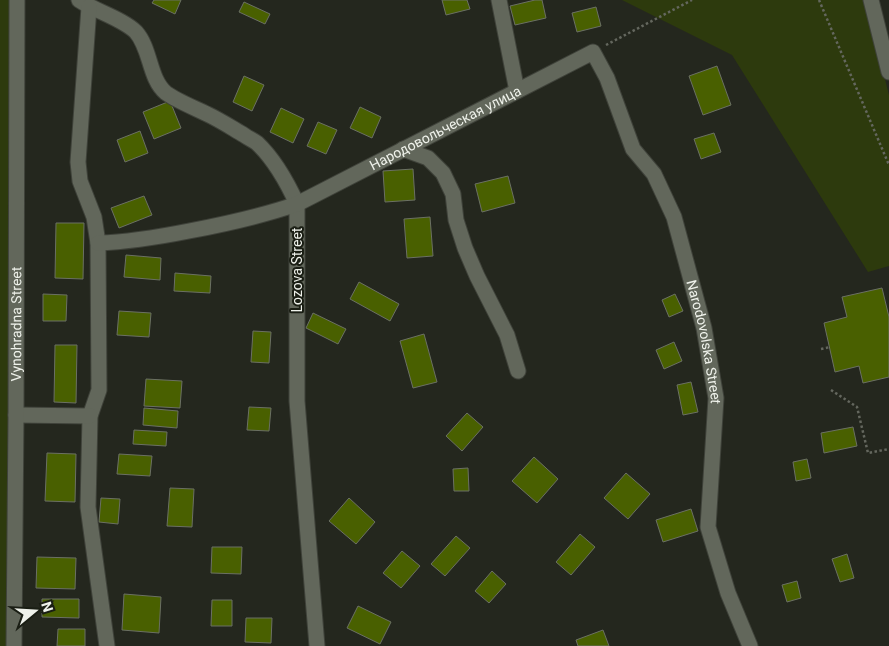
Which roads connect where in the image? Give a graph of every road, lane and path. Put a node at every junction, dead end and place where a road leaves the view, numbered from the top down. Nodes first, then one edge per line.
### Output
1 (17, 0) edge
2 (499, 0) edge
3 (692, 0) edge
4 (819, 0) edge
5 (871, 0) edge
6 (84, 3) edge
7 (593, 52) junction
8 (889, 72) edge
9 (517, 91) junction
10 (403, 149) junction
11 (889, 165) edge
12 (297, 204) junction
13 (98, 243) junction
14 (830, 347) dead end
15 (821, 349) dead end
16 (518, 371) dead end
17 (831, 390) dead end
18 (16, 415) junction
19 (90, 416) junction
20 (889, 448) edge
21 (14, 646) edge
22 (107, 646) edge
23 (317, 646) edge
24 (750, 646) edge

1 - 18 street, Vynohradna Street
2 - 9 street
3 - 7 path
4 - 11 path
5 - 8 street
6 - 12 street, Lozova Street
6 - 13 street
7 - 9 street, Народовольческая улица
7 - 24 street, Narodovolska Street
9 - 10 street, Народовольческая улица
10 - 12 street, Народовольческая улица
10 - 16 street
12 - 13 street, Народовольческая улица
12 - 23 street, Lozova Street
13 - 19 street
14 - 15 path
17 - 20 path
18 - 19 street
18 - 21 street, Vynohradna Street
19 - 22 street

